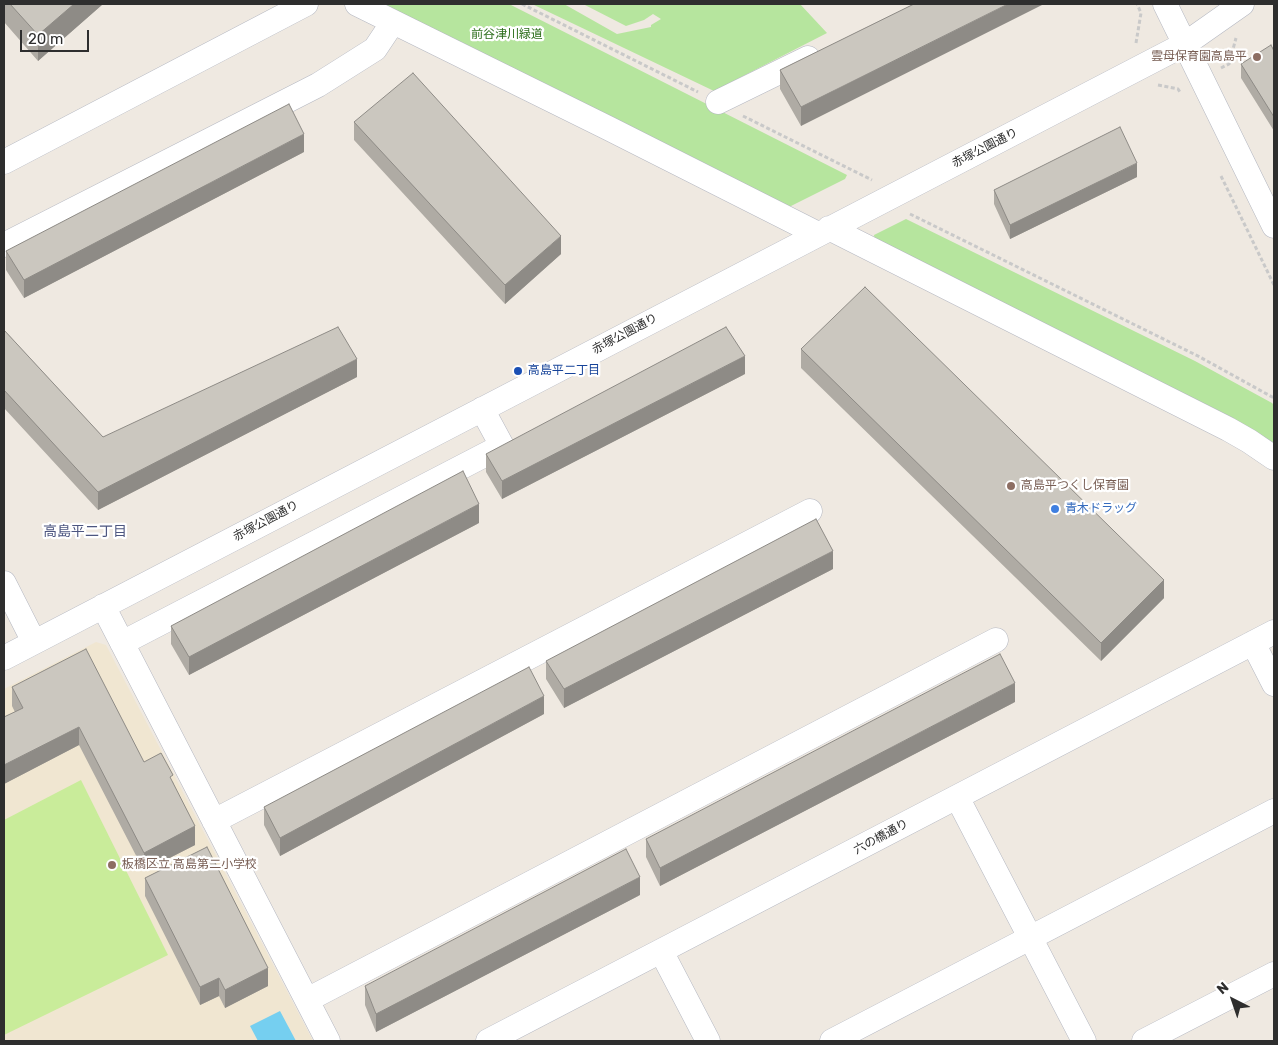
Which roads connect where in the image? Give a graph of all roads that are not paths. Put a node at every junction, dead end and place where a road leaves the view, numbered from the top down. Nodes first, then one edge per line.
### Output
1 (306, 4) edge
2 (357, 4) edge
3 (1165, 4) edge
4 (1242, 4) edge
5 (393, 22) junction
6 (1185, 44) junction
7 (830, 47) edge
8 (718, 102) dead end
9 (4, 162) edge
10 (1274, 226) edge
11 (823, 231) junction
12 (4, 245) edge
13 (482, 409) junction
14 (1274, 458) edge
15 (810, 511) dead end
16 (4, 583) edge
17 (103, 606) junction
18 (1274, 632) edge
19 (996, 640) dead end
20 (34, 642) junction
21 (122, 643) junction
22 (1253, 643) junction
23 (4, 658) edge
24 (1274, 684) edge
25 (957, 797) junction
26 (1274, 811) edge
27 (214, 821) junction
28 (1030, 937) junction
29 (661, 951) junction
30 (1274, 974) edge
31 (307, 1000) junction
32 (328, 1041) edge
33 (488, 1041) edge
34 (708, 1041) edge
35 (832, 1041) edge
36 (1084, 1041) edge
37 (1144, 1041) edge

1 - 9 street
2 - 5 street
3 - 6 street
4 - 6 street, 赤塚公園通り
5 - 11 street
5 - 12 street
6 - 10 street
6 - 11 street, 赤塚公園通り
7 - 8 street
11 - 13 street, 赤塚公園通り
11 - 14 street
13 - 17 street, 赤塚公園通り
13 - 21 street
15 - 27 street
16 - 20 street
17 - 20 street, 赤塚公園通り
17 - 21 street
18 - 22 street, 六の橋通り
19 - 31 street
20 - 23 street, 赤塚公園通り
21 - 27 street
22 - 24 street
22 - 25 street, 六の橋通り
25 - 28 street
25 - 29 street, 六の橋通り
26 - 28 street
27 - 31 street
28 - 35 street
28 - 36 street
29 - 33 street, 六の橋通り
29 - 34 street
30 - 37 street
31 - 32 street

